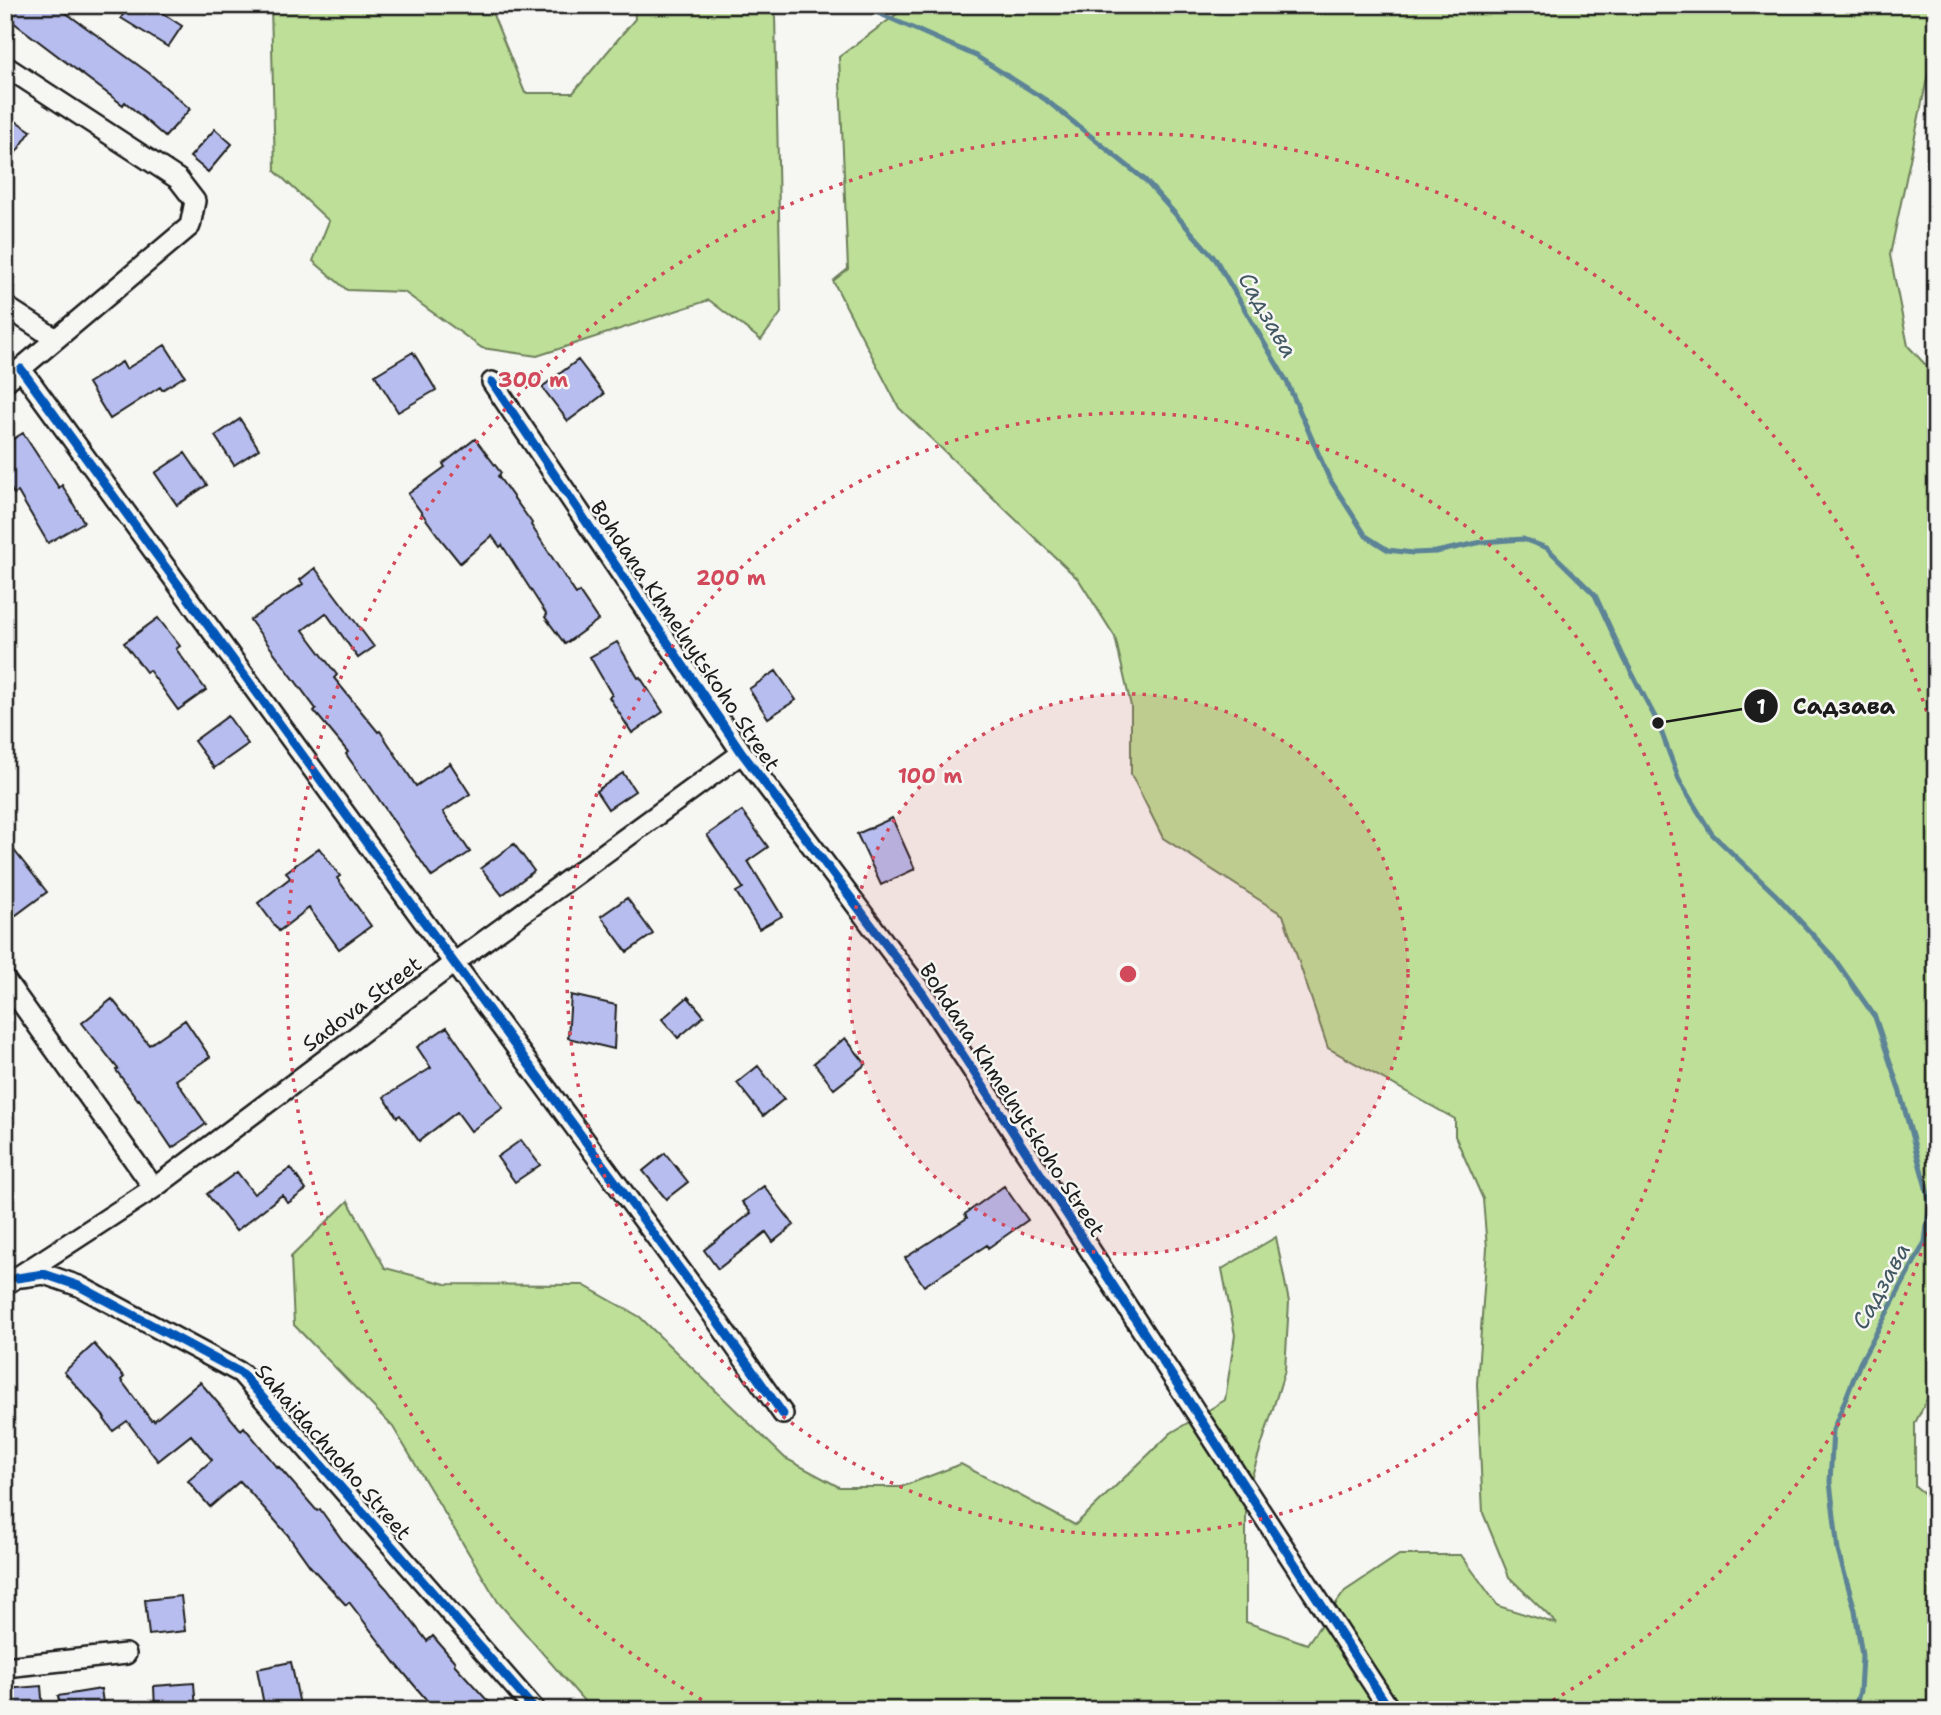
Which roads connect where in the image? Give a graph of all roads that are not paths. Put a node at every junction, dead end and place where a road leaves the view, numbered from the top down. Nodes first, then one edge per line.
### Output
1 (5, 66) edge
2 (5, 306) edge
3 (57, 339) junction
4 (21, 369) junction
5 (5, 382) edge
6 (492, 382) dead end
7 (741, 753) junction
8 (454, 963) junction
9 (5, 981) edge
10 (154, 1188) junction
11 (11, 1281) edge
12 (783, 1414) dead end
13 (126, 1654) dead end
14 (5, 1667) edge
15 (535, 1710) edge
16 (1390, 1710) edge

1 - 3 street
2 - 3 street
3 - 4 street
4 - 5 street
4 - 8 street
6 - 7 street, Bohdana Khmelnytskoho Street
7 - 8 street, Sadova Street
7 - 16 street, Bohdana Khmelnytskoho Street
8 - 10 street, Sadova Street
8 - 12 street
9 - 10 street
10 - 11 street, Sadova Street
11 - 15 street, Sahaidachnoho Street
13 - 14 street

